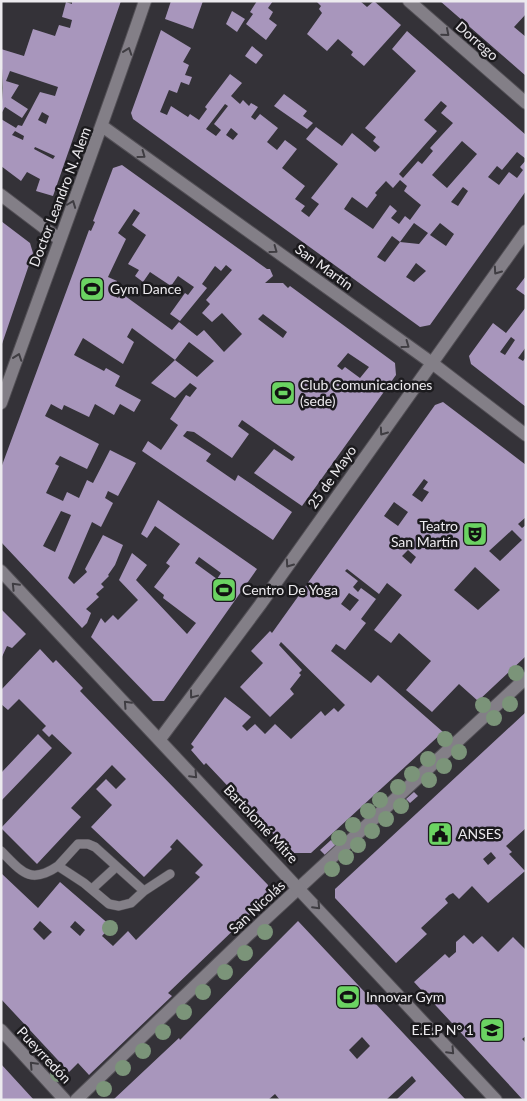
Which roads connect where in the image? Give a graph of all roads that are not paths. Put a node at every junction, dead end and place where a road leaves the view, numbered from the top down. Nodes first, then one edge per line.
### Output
1 (145, 1) edge
2 (409, 1) edge
3 (526, 103) edge
4 (102, 126) junction
5 (1, 195) edge
6 (526, 231) edge
7 (59, 239) junction
8 (432, 363) junction
9 (1, 403) edge
10 (526, 436) edge
11 (1, 571) edge
12 (526, 678) edge
13 (160, 739) junction
14 (1, 851) edge
15 (58, 866) junction
16 (116, 868) junction
17 (170, 874) dead end
18 (300, 888) junction
19 (92, 889) junction
20 (144, 891) junction
21 (1, 1030) edge
22 (65, 1100) edge
23 (76, 1100) edge
24 (496, 1100) edge

4 -> 1 street, Doctor Leandro N. Alem
2 -> 3 street, Dorrego
7 -> 4 street, Doctor Leandro N. Alem
4 -> 8 street, San Martín
5 - 7 street
6 -> 8 street, 25 de Mayo
9 -> 7 street, Doctor Leandro N. Alem
8 - 10 street, San Martín
8 -> 13 street, 25 de Mayo
13 -> 11 street, Bartolomé Mitre
12 - 18 street, San Nicolás
13 -> 18 street, Bartolomé Mitre
14 - 15 lane
15 - 16 lane
15 - 19 lane
16 - 19 lane
16 - 20 lane
17 - 20 lane
18 - 23 street, San Nicolás
18 -> 24 street, Bartolomé Mitre
19 - 20 lane
22 -> 21 street, Pueyrredón

